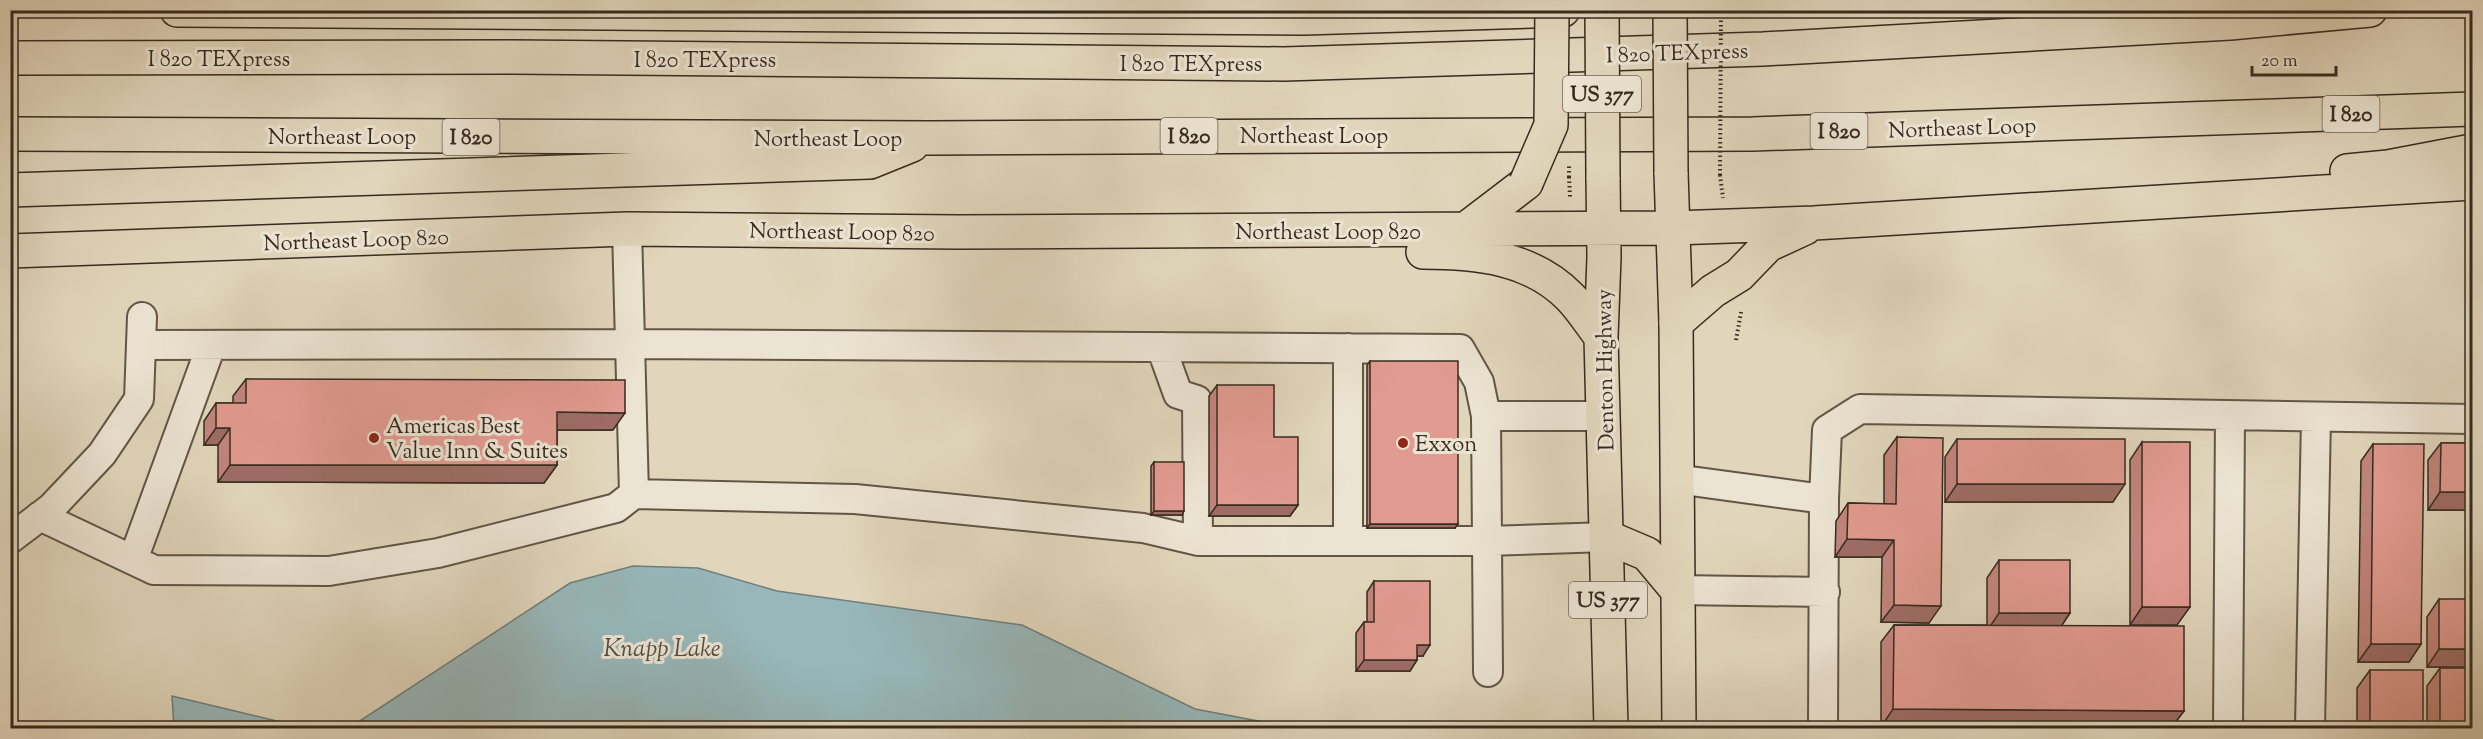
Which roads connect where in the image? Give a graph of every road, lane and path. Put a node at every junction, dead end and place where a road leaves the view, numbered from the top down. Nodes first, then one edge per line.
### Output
1 (177, 10) edge
2 (1552, 10) edge
3 (1563, 10) edge
4 (1602, 10) edge
5 (1670, 10) edge
6 (1721, 10) edge
7 (2370, 10) edge
8 (10, 58) edge
9 (2472, 109) edge
10 (10, 134) edge
11 (931, 138) junction
12 (2472, 151) edge
13 (1720, 175) dead end
14 (1569, 177) dead end
15 (2388, 178) junction
16 (2472, 183) edge
17 (10, 190) edge
18 (1570, 197) dead end
19 (1814, 223) junction
20 (1673, 228) junction
21 (627, 229) junction
22 (1604, 230) junction
23 (1364, 231) junction
24 (1463, 231) junction
25 (10, 251) edge
26 (142, 317) dead end
27 (1676, 323) junction
28 (1601, 337) junction
29 (630, 344) junction
30 (141, 345) junction
31 (211, 346) junction
32 (1161, 347) junction
33 (1348, 348) junction
34 (1604, 416) junction
35 (1486, 417) junction
36 (2230, 417) junction
37 (2316, 417) junction
38 (2472, 419) edge
39 (1676, 479) junction
40 (634, 494) junction
41 (1824, 499) junction
42 (40, 516) junction
43 (1607, 537) junction
44 (10, 539) edge
45 (1198, 541) junction
46 (1348, 541) junction
47 (1487, 541) junction
48 (133, 560) junction
49 (1677, 590) junction
50 (1825, 592) junction
51 (1488, 672) dead end
52 (1611, 729) edge
53 (1679, 729) edge
54 (1823, 729) edge
55 (2228, 729) edge
56 (2310, 729) edge

1 - 3 main road, I 820 TEXpress
2 - 24 main road, bridge
4 - 22 main road, Denton Highway / US 377, bridge
5 - 20 main road, US 377, bridge
6 - 13 path, bridge
7 - 8 main road, I 820 TEXpress
9 - 11 main road, Northeast Loop / I 820
10 - 11 main road, Northeast Loop / I 820
11 - 17 main road
12 - 15 main road
14 - 18 path
15 - 16 main road
15 - 19 main road, Northeast Loop 820
19 - 20 main road, Northeast Loop 820
19 - 27 main road
20 - 22 main road, Northeast Loop 820
20 - 27 main road, US 377
21 - 23 main road, Northeast Loop 820
21 - 25 main road, Northeast Loop 820
21 - 29 street
22 - 24 main road, Northeast Loop 820
22 - 28 main road, Denton Highway / US 377
23 - 24 main road, Northeast Loop 820
23 - 28 main road
26 - 30 street
27 - 39 main road, US 377
28 - 34 main road, Denton Highway / US 377
29 - 31 street
29 - 32 street
29 - 40 street
30 - 31 street
30 - 42 street
31 - 48 street
32 - 33 street
32 - 45 street
33 - 35 street
33 - 46 street
34 - 35 street
34 - 43 main road, Denton Highway / US 377
35 - 47 street
36 - 37 street
36 - 41 street
36 - 55 street
37 - 38 street
37 - 56 street
39 - 41 street
39 - 49 main road, US 377
40 - 45 street
40 - 48 street
41 - 50 street
42 - 44 street
42 - 48 street
43 - 47 street
43 - 49 main road
43 - 52 main road, Denton Highway / US 377
45 - 46 street
46 - 47 street
47 - 51 street
49 - 50 street
49 - 53 main road, US 377
50 - 54 street

